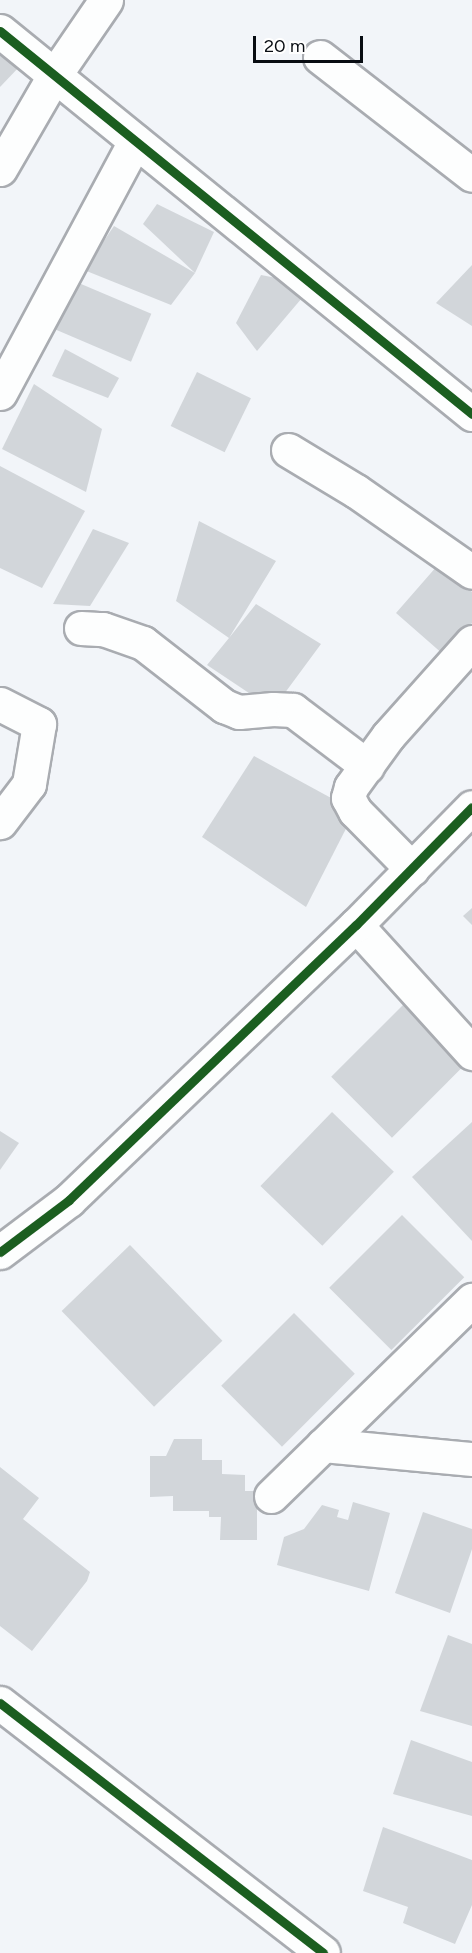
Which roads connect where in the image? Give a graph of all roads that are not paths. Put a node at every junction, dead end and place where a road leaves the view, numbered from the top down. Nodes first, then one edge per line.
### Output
1 (106, 0) edge
2 (0, 31) edge
3 (320, 57) dead end
4 (54, 75) junction
5 (135, 141) junction
6 (0, 169) edge
7 (472, 175) edge
8 (0, 393) edge
9 (472, 414) edge
10 (288, 450) dead end
11 (472, 572) edge
12 (81, 628) dead end
13 (472, 642) edge
14 (0, 704) edge
15 (367, 766) junction
16 (472, 807) edge
17 (0, 822) edge
18 (412, 869) junction
19 (356, 925) junction
20 (472, 1053) edge
21 (0, 1252) edge
22 (472, 1300) edge
23 (323, 1445) junction
24 (472, 1459) edge
25 (270, 1496) dead end
26 (5, 1714) edge
27 (323, 1953) edge

1 - 4 street
2 - 4 street
3 - 7 street
4 - 5 street
4 - 6 street
5 - 8 street
5 - 9 street
10 - 11 street
12 - 15 street
13 - 15 street
14 - 17 street
15 - 18 street
16 - 18 street
18 - 19 street
19 - 20 street
19 - 21 street
22 - 23 street
23 - 24 street
23 - 25 street
26 - 27 street

